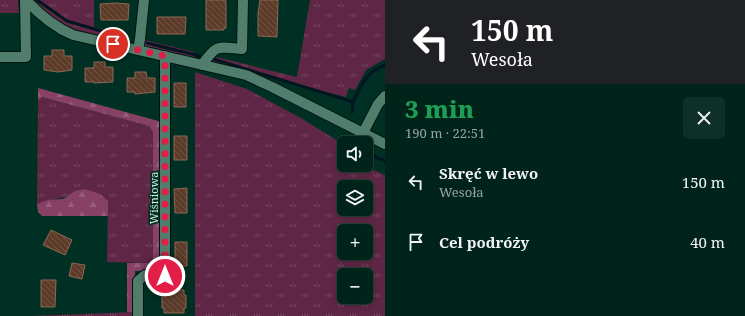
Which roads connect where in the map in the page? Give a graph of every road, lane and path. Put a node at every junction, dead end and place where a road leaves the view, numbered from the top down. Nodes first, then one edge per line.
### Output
1 (25, 0) edge
2 (144, 0) edge
3 (243, 0) edge
4 (138, 50) junction
5 (165, 56) junction
6 (0, 58) edge
7 (202, 66) junction
8 (385, 96) edge
9 (363, 133) junction
10 (385, 144) edge
11 (138, 316) edge

1 - 4 street
1 - 6 street
2 - 4 street
3 - 7 street
4 - 5 street
5 - 7 street
5 - 11 street, Wiśniowa
7 - 9 street
8 - 9 street
9 - 10 street

